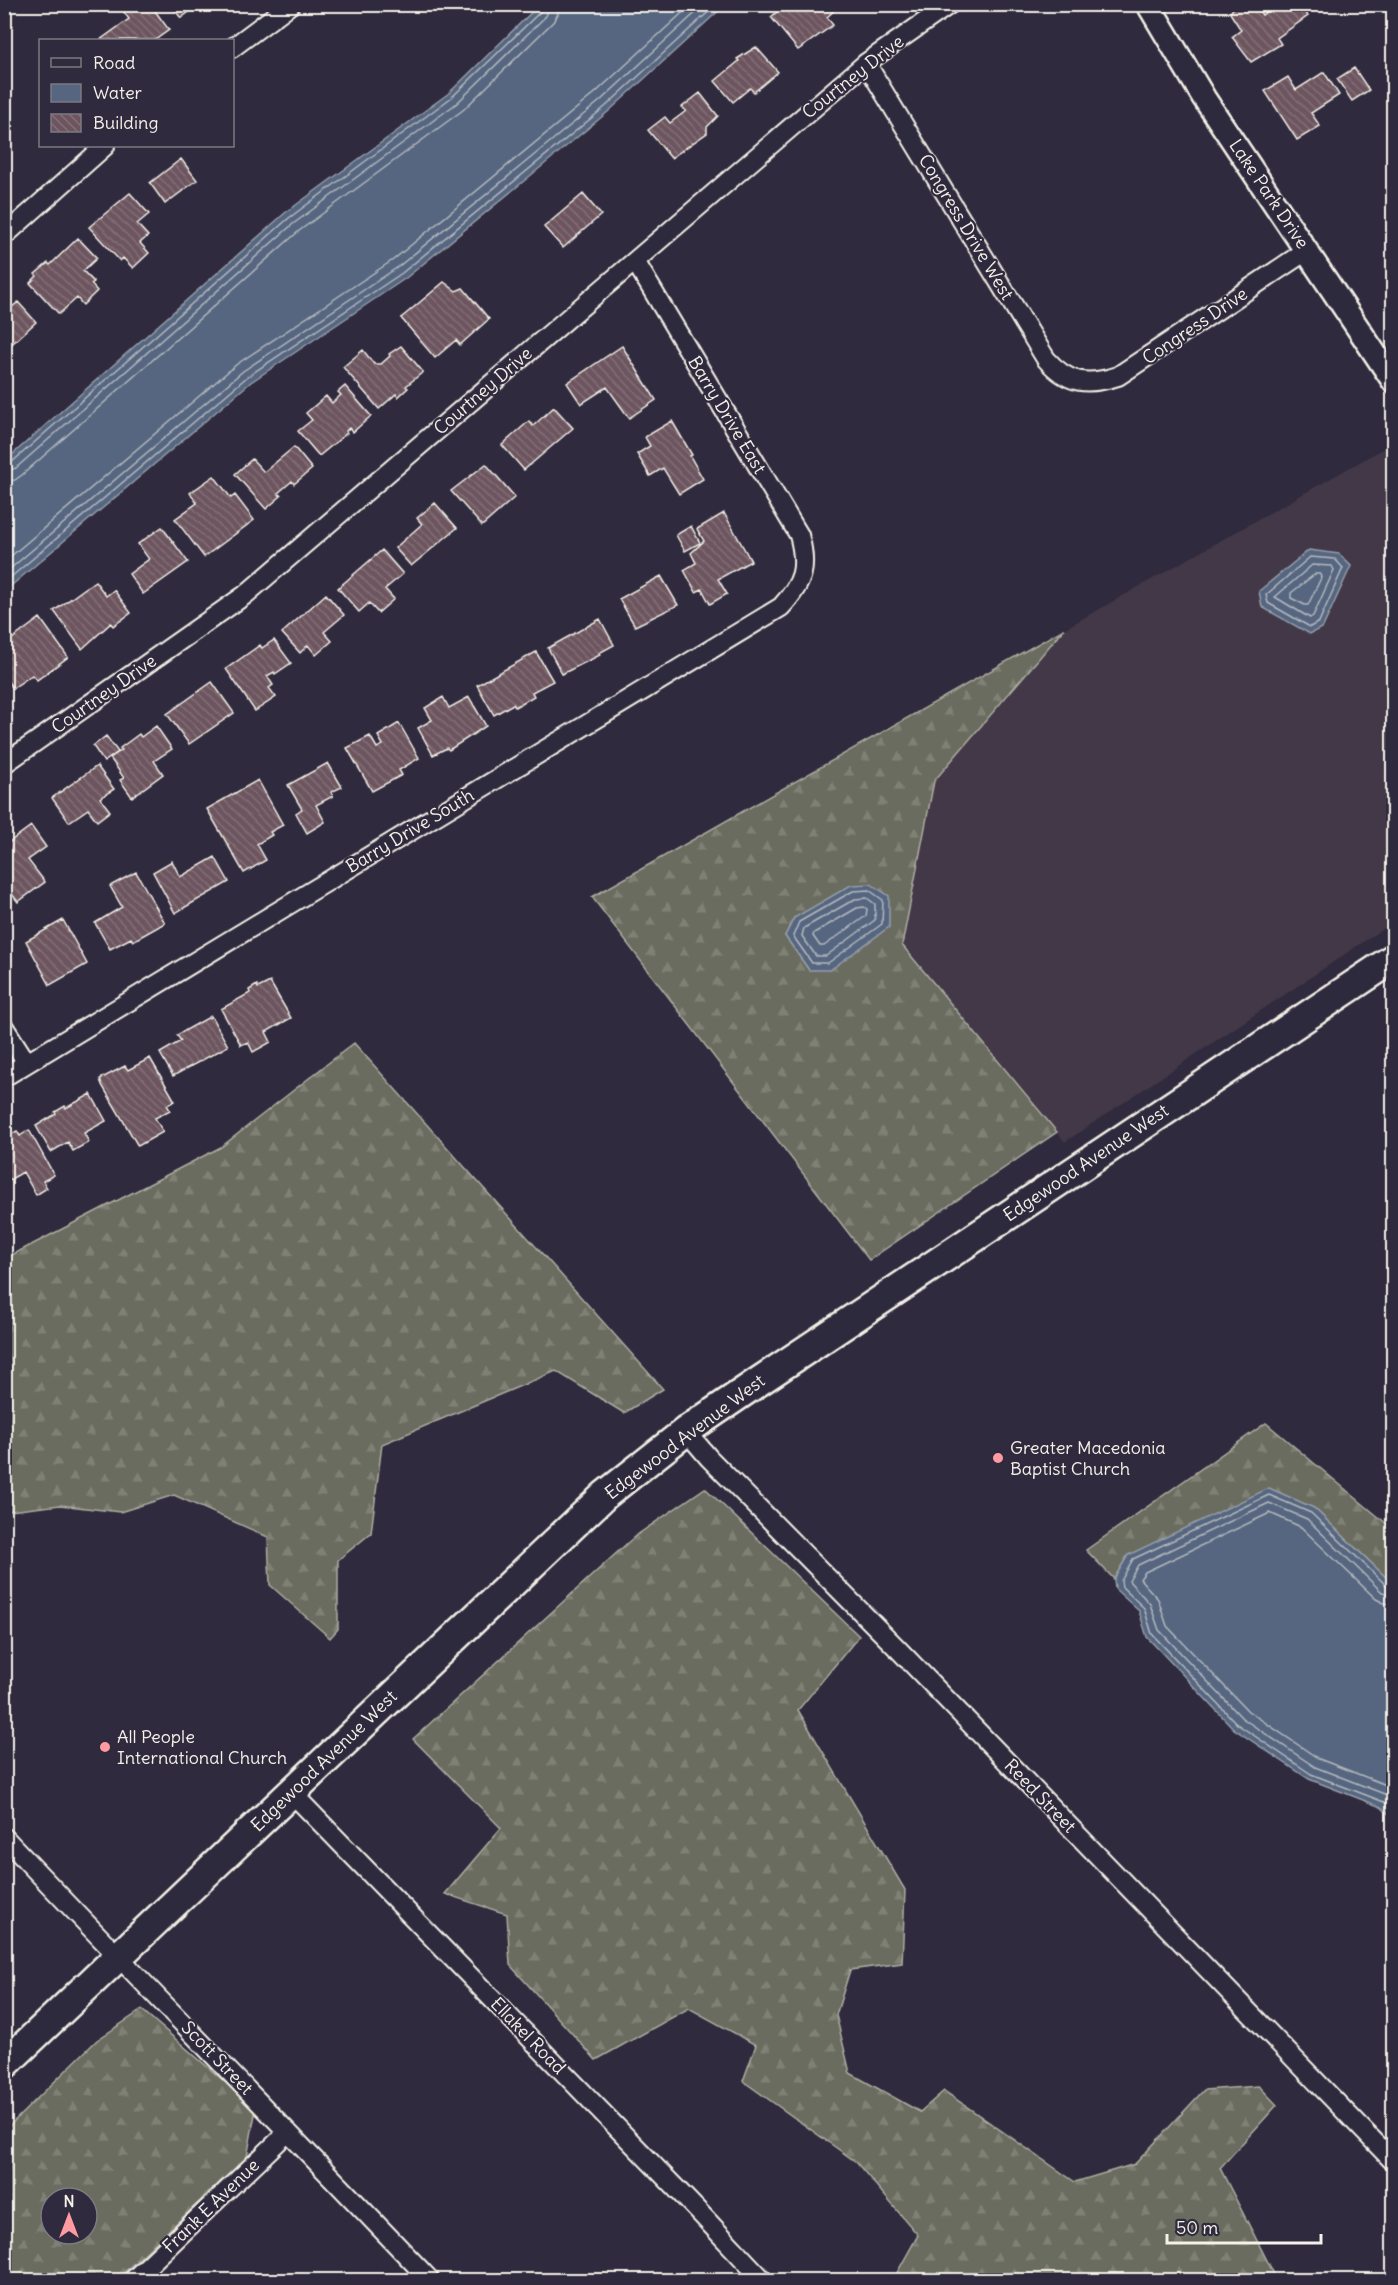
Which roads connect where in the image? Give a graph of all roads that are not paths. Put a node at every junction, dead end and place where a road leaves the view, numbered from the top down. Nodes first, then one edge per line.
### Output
1 (291, 4) edge
2 (950, 4) edge
3 (1148, 4) edge
4 (234, 47) edge
5 (866, 63) junction
6 (104, 147) edge
7 (4, 236) edge
8 (1306, 251) junction
9 (635, 261) junction
10 (1077, 380) joint
11 (1394, 382) edge
12 (803, 574) joint
13 (4, 764) edge
14 (1394, 958) edge
15 (4, 1027) edge
16 (27, 1063) junction
17 (4, 1077) edge
18 (686, 1431) junction
19 (291, 1792) junction
20 (4, 1837) edge
21 (117, 1957) junction
22 (4, 2065) edge
23 (288, 2132) junction
24 (1394, 2162) edge
25 (133, 2280) edge
26 (430, 2280) edge
27 (763, 2280) edge

1 - 4 street
2 - 5 street, Courtney Drive
3 - 8 street, Lake Park Drive
5 - 9 street, Courtney Drive
5 - 10 street, Congress Drive West
6 - 7 street
8 - 10 street, Congress Drive
8 - 11 street, Lake Park Drive
9 - 12 street, Barry Drive East
9 - 13 street, Courtney Drive
12 - 16 street, Barry Drive South
14 - 18 main road, Edgewood Avenue West
15 - 16 street
16 - 17 street, Barry Drive South
18 - 19 main road, Edgewood Avenue West
18 - 24 street, Reed Street
19 - 21 main road, Edgewood Avenue West
19 - 27 street, Ellakel Road
20 - 21 street, Scott Street
21 - 22 main road, Edgewood Avenue West
21 - 23 street, Scott Street
23 - 25 street, Frank E Avenue
23 - 26 street, Scott Street

